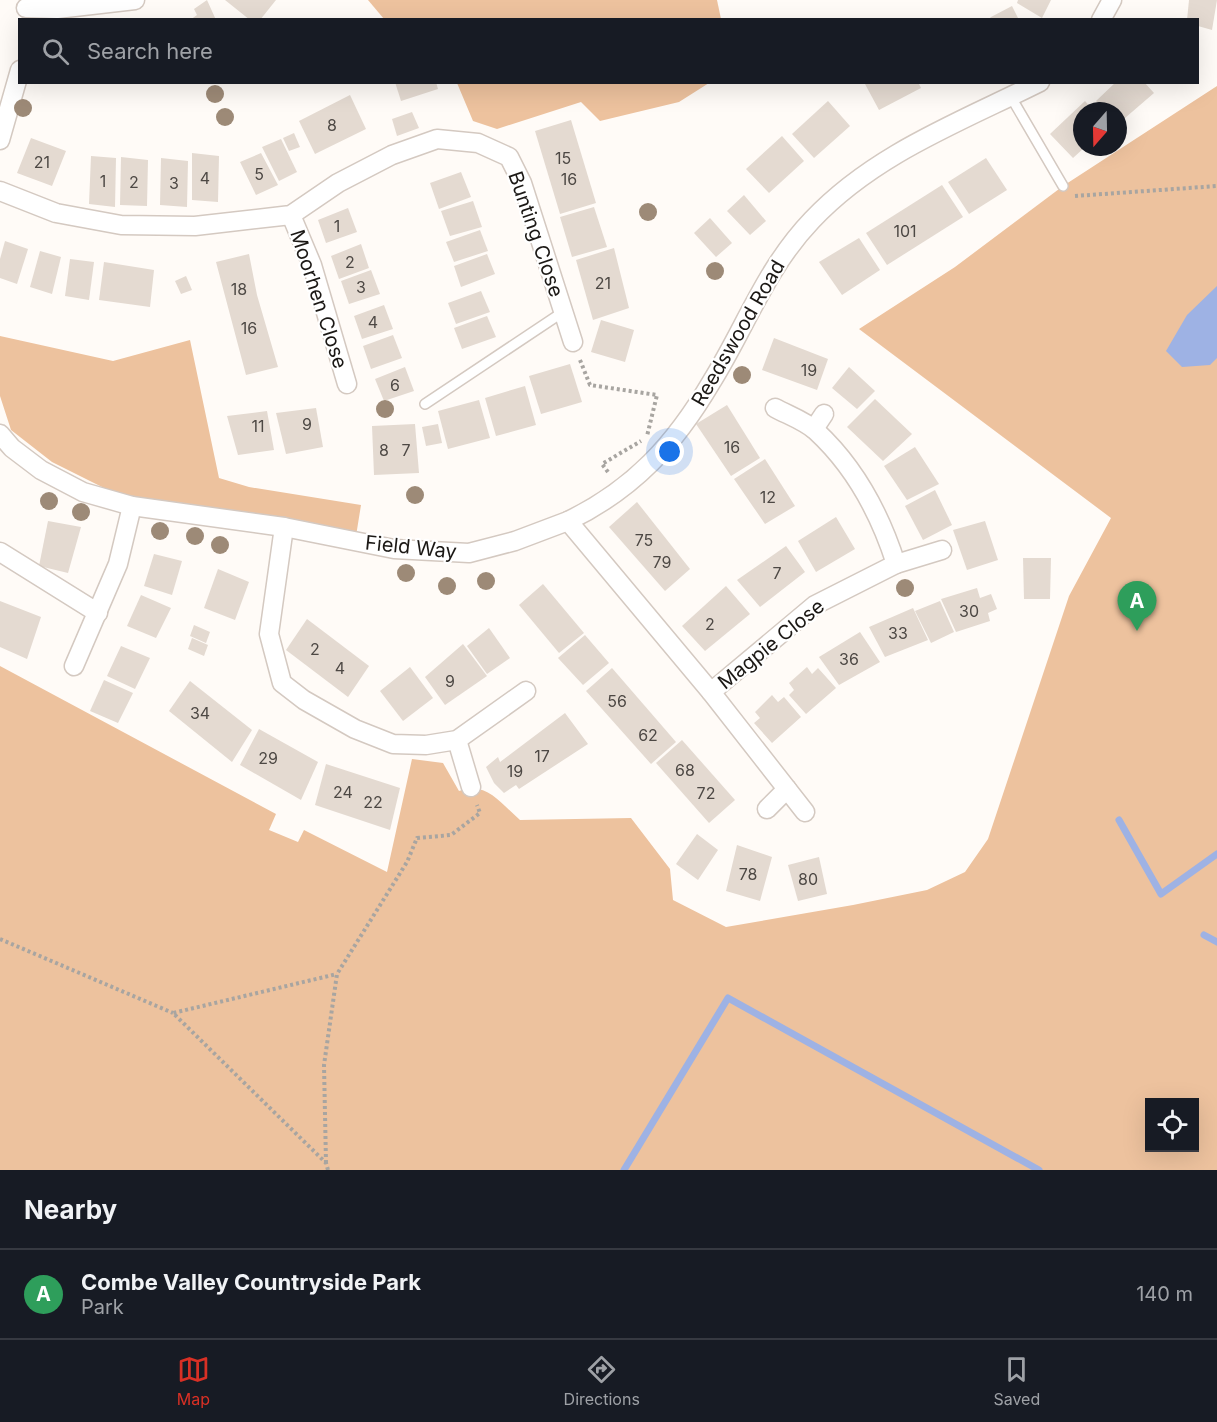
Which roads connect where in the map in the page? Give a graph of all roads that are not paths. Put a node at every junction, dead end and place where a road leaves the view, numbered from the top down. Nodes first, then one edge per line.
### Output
1 (135, 0) edge
2 (1112, 0) edge
3 (25, 9) edge
4 (1102, 18) edge
5 (18, 77) edge
6 (1036, 84) edge
7 (1011, 97) junction
8 (0, 140) edge
9 (1063, 186) road end
10 (0, 191) edge
11 (291, 215) junction
12 (562, 312) junction
13 (573, 342) road end
14 (347, 384) dead end
15 (425, 404) dead end
16 (775, 408) dead end
17 (824, 414) dead end
18 (814, 429) junction
19 (0, 434) edge
20 (132, 506) junction
21 (568, 521) junction
22 (284, 528) junction
23 (942, 550) dead end
24 (0, 552) edge
25 (896, 564) junction
26 (98, 613) junction
27 (75, 666) dead end
28 (525, 692) dead end
29 (711, 692) junction
30 (457, 740) junction
31 (471, 787) road end
32 (787, 789) junction
33 (767, 809) dead end
34 (805, 812) dead end

1 - 3 street
2 - 4 street
5 - 8 street
6 - 7 street, Reedswood Road
7 - 9 lane
7 - 21 street, Reedswood Road
10 - 11 street, Bunting Close
11 - 12 street, Bunting Close
11 - 14 street, Moorhen Close
12 - 13 street, Bunting Close
12 - 15 lane
16 - 18 street
17 - 18 street
18 - 25 street
19 - 20 street, Field Way
20 - 22 street, Field Way
20 - 26 street
21 - 22 street, Field Way
21 - 29 street
22 - 30 street
23 - 25 street, Magpie Close
24 - 26 street
25 - 29 street, Magpie Close
26 - 27 street
28 - 30 street
29 - 32 street
30 - 31 street
32 - 33 street
32 - 34 street

